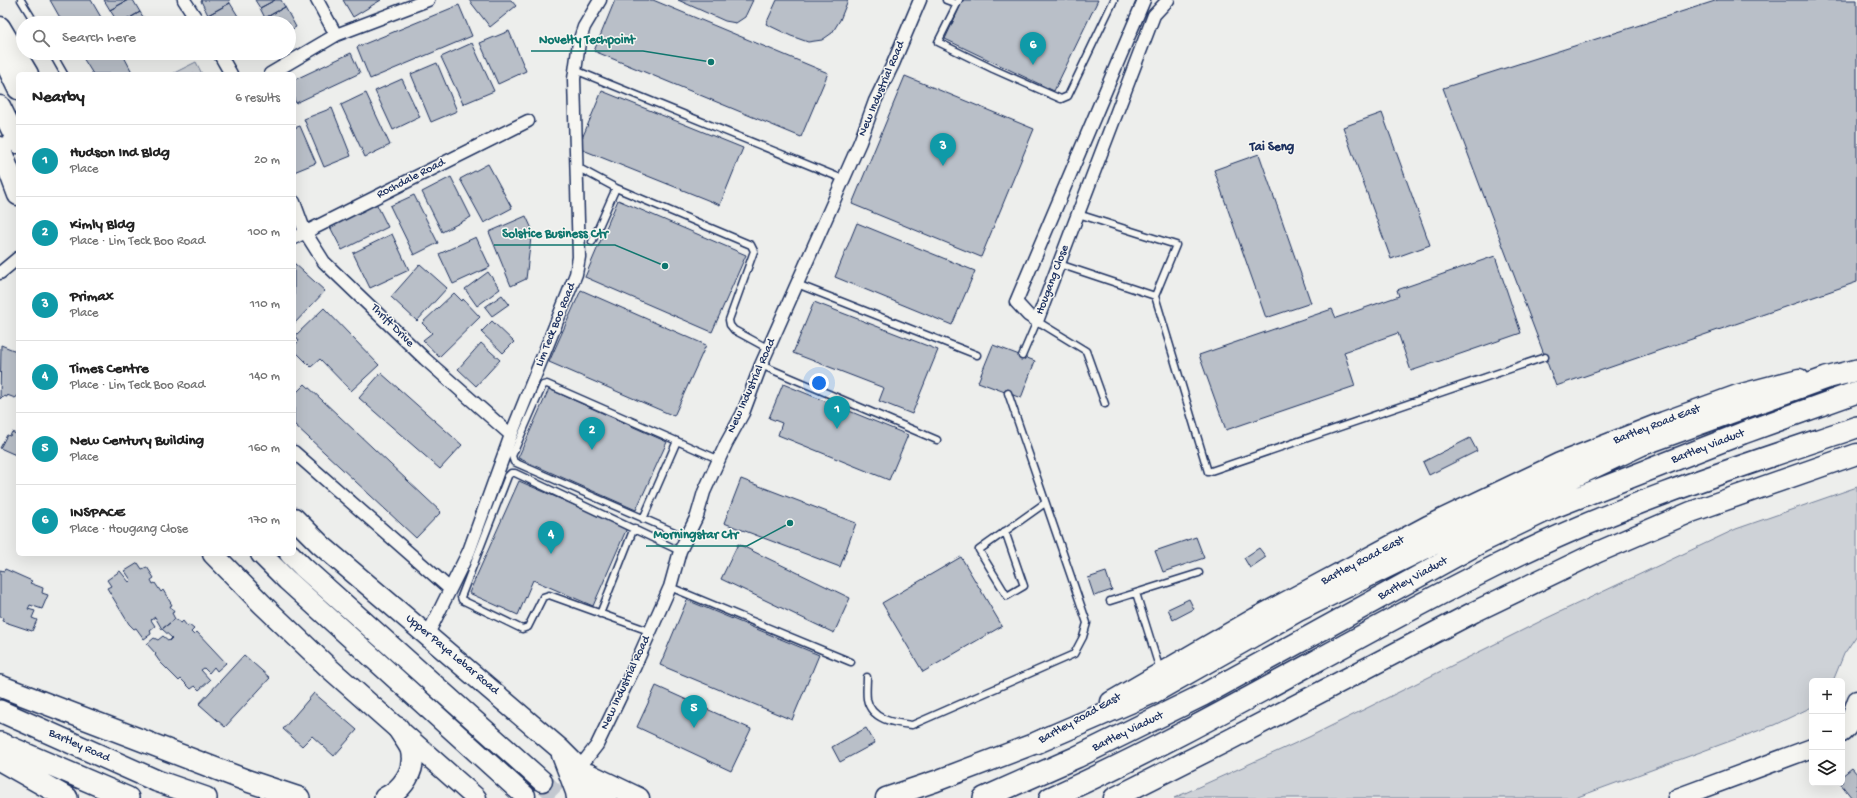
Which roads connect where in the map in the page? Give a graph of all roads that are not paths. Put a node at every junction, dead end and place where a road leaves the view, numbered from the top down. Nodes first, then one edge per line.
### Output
1 (21, 0) edge
2 (184, 0) edge
3 (317, 0) edge
4 (428, 0) edge
5 (600, 0) edge
6 (920, 0) edge
7 (946, 0) edge
8 (1114, 0) edge
9 (1144, 0) edge
10 (1168, 0) edge
11 (958, 2) edge
12 (31, 16) edge
13 (194, 16) edge
14 (0, 27) edge
15 (336, 36) junction
16 (0, 52) edge
17 (16, 54) edge
18 (296, 59) edge
19 (20, 60) edge
20 (56, 60) edge
21 (223, 60) edge
22 (294, 60) edge
23 (575, 70) junction
24 (27, 72) edge
25 (63, 72) edge
26 (229, 72) edge
27 (273, 72) edge
28 (16, 85) edge
29 (0, 106) edge
30 (528, 120) dead end
31 (16, 139) edge
32 (0, 147) edge
33 (576, 166) junction
34 (843, 179) junction
35 (616, 188) junction
36 (16, 190) edge
37 (296, 207) edge
38 (1078, 214) junction
39 (305, 232) junction
40 (296, 237) edge
41 (592, 242) dead end
42 (16, 260) edge
43 (1059, 264) junction
44 (0, 272) edge
45 (797, 284) junction
46 (1155, 296) junction
47 (1037, 321) junction
48 (769, 349) junction
49 (977, 355) dead end
50 (1022, 356) dead end
51 (1545, 357) dead end
52 (1857, 364) edge
53 (761, 365) junction
54 (1857, 370) edge
55 (1857, 392) edge
56 (1008, 393) dead end
57 (1105, 404) dead end
58 (1857, 427) edge
59 (511, 435) junction
60 (937, 440) dead end
61 (677, 441) junction
62 (296, 454) edge
63 (1857, 454) edge
64 (720, 460) junction
65 (1045, 503) junction
66 (643, 519) junction
67 (296, 520) edge
68 (634, 528) junction
69 (1006, 531) junction
70 (686, 537) junction
71 (680, 551) junction
72 (215, 556) edge
73 (264, 556) edge
74 (292, 556) edge
75 (1199, 572) dead end
76 (670, 587) junction
77 (450, 589) junction
78 (1136, 593) junction
79 (1110, 602) dead end
80 (600, 614) junction
81 (649, 631) junction
82 (428, 634) junction
83 (851, 662) dead end
84 (1162, 674) junction
85 (868, 677) dead end
86 (0, 686) edge
87 (1857, 700) edge
88 (0, 711) edge
89 (398, 728) junction
90 (1849, 731) edge
91 (0, 742) edge
92 (1036, 743) junction
93 (559, 748) junction
94 (1809, 749) edge
95 (0, 760) edge
96 (581, 770) junction
97 (542, 781) tunnel mouth
98 (525, 796) tunnel mouth
99 (67, 798) edge
100 (128, 798) edge
101 (206, 798) edge
102 (299, 798) edge
103 (385, 798) edge
104 (476, 798) edge
105 (577, 798) edge
106 (589, 798) edge
107 (606, 798) edge
108 (639, 798) edge
109 (886, 798) edge
110 (984, 798) edge
111 (1050, 798) edge
112 (1114, 798) edge
113 (1677, 798) edge

1 - 12 lane
2 - 13 street
3 - 15 street
4 - 15 street
5 - 23 street, Lim Teck Boo Road
6 - 34 street, New Industrial Road
7 - 11 lane
8 - 11 lane
9 - 47 street, Hougang Close
10 - 38 street, Hougang Close
14 - 17 main road
15 - 18 street
16 - 28 main road
19 - 24 main road
20 - 25 lane
21 - 26 street
22 - 27 street
23 - 33 street, Lim Teck Boo Road
23 - 34 lane
29 - 31 main road
30 - 39 street, Rochdale Road
32 - 36 main road
33 - 35 lane
33 - 59 street, Lim Teck Boo Road
34 - 45 street, New Industrial Road
35 - 41 lane
35 - 48 lane
37 - 39 street, Thrift Drive
38 - 43 street, Hougang Close
38 - 46 lane
39 - 40 street, Rochdale Road
39 - 59 street, Thrift Drive
42 - 44 street
43 - 46 lane
43 - 47 street, Hougang Close
45 - 48 street, New Industrial Road
45 - 49 lane
46 - 51 lane
47 - 50 lane
47 - 57 lane
48 - 53 street, New Industrial Road
52 - 84 main road, Bartley Road East
53 - 60 lane
53 - 64 street, New Industrial Road
54 - 92 highway
55 - 110 highway, Bartley Viaduct
56 - 65 lane
58 - 111 highway, Bartley Viaduct
59 - 77 street, Lim Teck Boo Road
61 - 64 lane
61 - 66 lane
61 - 66 lane
62 - 77 street
63 - 112 main road
64 - 70 street, New Industrial Road
65 - 69 lane
65 - 85 lane
66 - 70 lane
67 - 82 main road, Upper Paya Lebar Road
68 - 71 lane
68 - 80 lane
68 - 80 lane
69 - 69 lane
70 - 71 street, New Industrial Road
71 - 76 street, New Industrial Road
72 - 89 main road
73 - 98 main road
74 - 97 main road
75 - 78 lane
76 - 81 street, New Industrial Road
76 - 83 lane
77 - 82 street, Lim Teck Boo Road
78 - 79 lane
78 - 84 lane
80 - 81 lane
81 - 96 street, New Industrial Road
82 - 93 main road, Upper Paya Lebar Road
84 - 92 main road, Bartley Road East
86 - 102 highway
87 - 90 main road
88 - 101 highway, Bartley Road
89 - 103 highway
89 - 104 main road
91 - 100 highway
92 - 109 main road, Bartley Road East
93 - 96 main road, Upper Paya Lebar Road
93 - 105 main road
94 - 113 main road
95 - 99 highway
96 - 106 highway
96 - 107 main road, Upper Paya Lebar Road
96 - 108 main road

